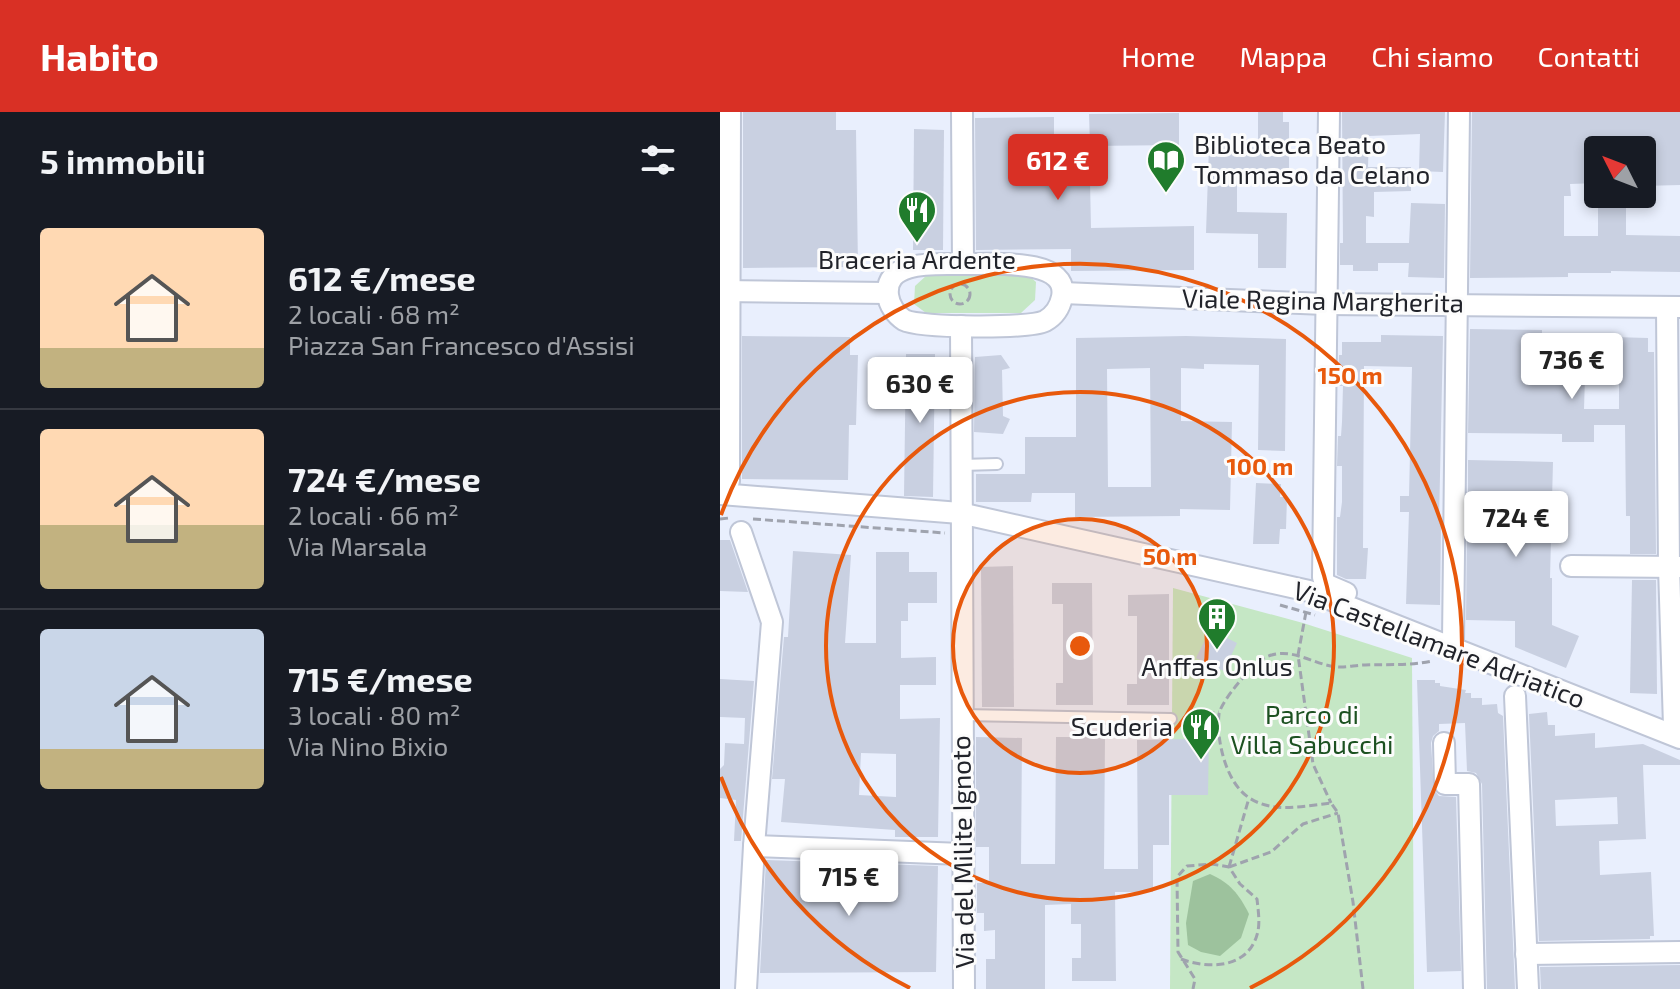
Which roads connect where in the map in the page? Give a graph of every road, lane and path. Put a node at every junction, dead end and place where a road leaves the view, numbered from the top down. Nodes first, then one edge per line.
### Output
1 (730, 112) edge
2 (962, 112) edge
3 (1329, 112) edge
4 (1459, 112) edge
5 (963, 264) junction
6 (725, 291) edge
7 (887, 293) junction
8 (1063, 293) junction
9 (964, 303) joint
10 (1325, 304) junction
11 (1458, 304) junction
12 (1673, 308) edge
13 (961, 326) junction
14 (997, 464) dead end
15 (961, 465) junction
16 (725, 488) edge
17 (960, 513) junction
18 (741, 532) dead end
19 (1571, 566) dead end
20 (1674, 567) edge
21 (1276, 604) dead end
22 (1306, 612) junction
23 (1319, 617) dead end
24 (1453, 641) junction
25 (1298, 655) junction
26 (1425, 655) dead end
27 (1515, 696) dead end
28 (1219, 712) junction
29 (961, 715) junction
30 (1171, 719) joint
31 (1678, 731) edge
32 (1444, 743) dead end
33 (1249, 798) junction
34 (1331, 803) junction
35 (1338, 813) junction
36 (754, 846) junction
37 (962, 854) junction
38 (1229, 867) junction
39 (1680, 952) edge
40 (1526, 954) junction
41 (1181, 959) junction
42 (746, 989) edge
43 (964, 989) edge
44 (1193, 989) edge
45 (1363, 989) edge
46 (1474, 989) edge
47 (1528, 989) edge

1 - 6 street
2 - 5 street
3 - 10 street
4 - 11 street
5 - 7 street
5 - 8 street
6 - 7 street
6 - 16 street
7 - 13 street
8 - 10 street, Viale Regina Margherita
8 - 13 street
9 - 9 path
10 - 11 street, Viale Regina Margherita
10 - 24 street
11 - 12 street, Viale Regina Margherita
11 - 24 street
12 - 20 street
13 - 15 street, Via del Milite Ignoto
14 - 15 lane
15 - 17 street, Via del Milite Ignoto
16 - 17 street, Via Castellamare Adriatico
17 - 29 street, Via del Milite Ignoto
17 - 31 street, Via Castellamare Adriatico
18 - 36 street
19 - 20 street
20 - 31 street
21 - 22 path, Via Castellamare Adriatico
22 - 23 path, Via Castellamare Adriatico
22 - 25 path
24 - 31 street
25 - 26 path, Via Castellamare Adriatico
25 - 28 path
25 - 34 path
27 - 40 street
28 - 30 path
28 - 33 path
29 - 30 lane, Via del Milite Ignoto
29 - 37 street, Via del Milite Ignoto
32 - 46 street
33 - 34 path
33 - 38 path
34 - 35 path
35 - 38 path
35 - 45 path
36 - 37 street
36 - 42 street
37 - 43 street, Via del Milite Ignoto
38 - 41 path
38 - 41 path
39 - 40 street
40 - 47 street
41 - 44 path

